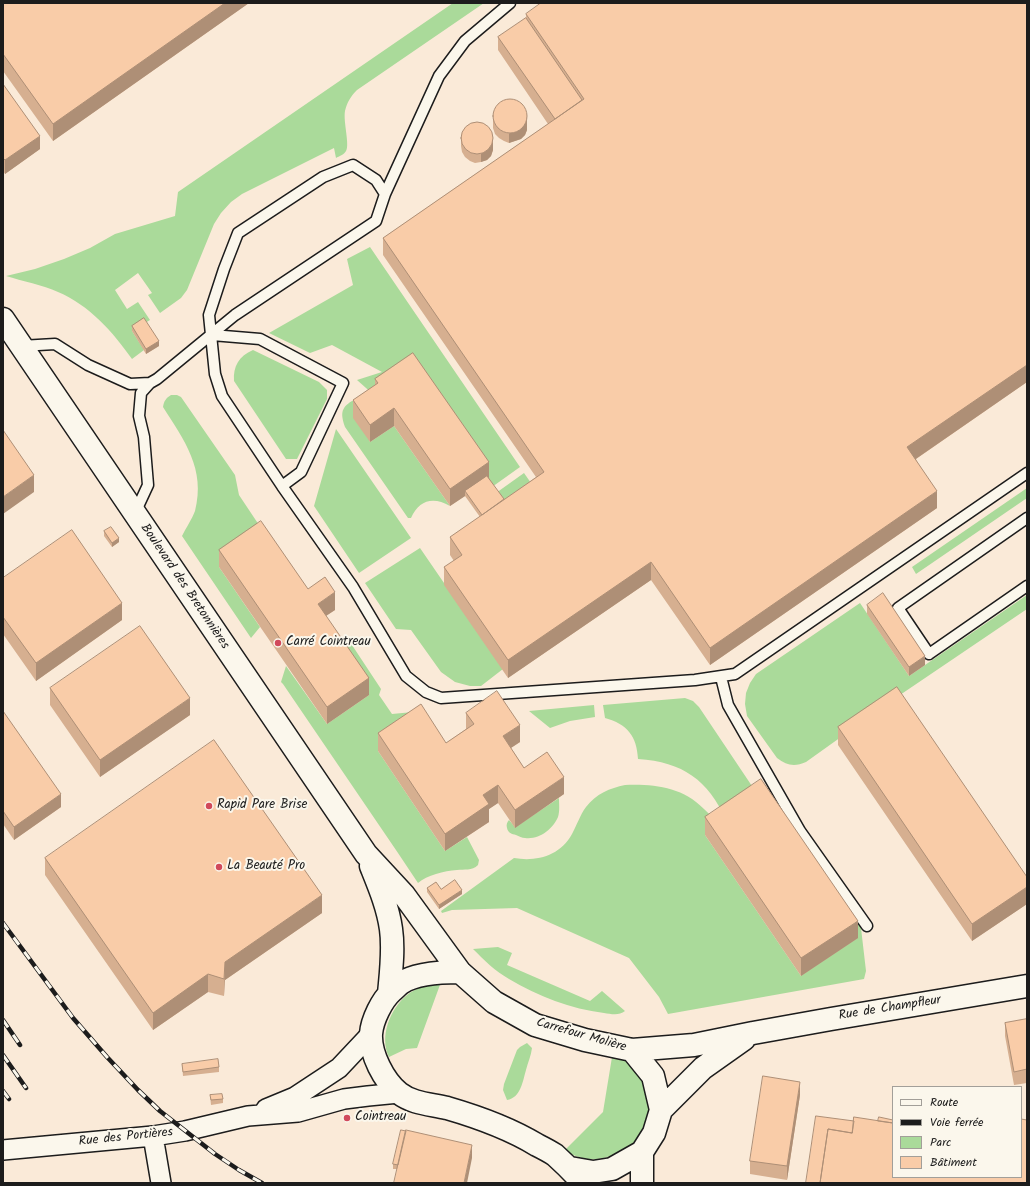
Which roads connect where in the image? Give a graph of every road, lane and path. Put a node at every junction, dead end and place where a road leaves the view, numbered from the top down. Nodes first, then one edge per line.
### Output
1 (510, 3) edge
2 (384, 194) junction
3 (3, 319) edge
4 (212, 335) junction
5 (21, 346) junction
6 (150, 383) junction
7 (1027, 473) edge
8 (282, 486) junction
9 (134, 513) junction
10 (1027, 518) edge
11 (1027, 586) edge
12 (721, 676) junction
13 (366, 854) junction
14 (867, 926) dead end
15 (460, 972) junction
16 (1027, 986) edge
17 (389, 994) junction
18 (753, 1033) junction
19 (371, 1034) junction
20 (632, 1050) junction
21 (399, 1093) junction
22 (661, 1110) junction
23 (248, 1116) junction
24 (153, 1136) junction
25 (3, 1150) edge
26 (642, 1152) junction
27 (576, 1176) edge
28 (161, 1183) edge
29 (642, 1183) edge

1 - 2 lane
2 - 4 lane
2 - 4 lane
3 - 5 street, Boulevard des Bretonnières
4 - 6 lane
4 - 8 lane
4 - 8 lane
5 - 6 lane
5 - 9 street, Boulevard des Bretonnières
6 - 9 lane
7 - 12 lane
8 - 12 lane
9 - 13 street, Boulevard des Bretonnières
10 - 11 lane
12 - 14 lane
13 - 15 street, Boulevard des Bretonnières
13 - 17 street, Boulevard des Bretonnières
15 - 17 street
15 - 20 street, Carrefour Molière
16 - 18 street, Rue de Champfleur
17 - 19 street
18 - 20 street, Rue de Champfleur
18 - 22 street, Rue de Champfleur
19 - 21 street
19 - 23 street, Rue des Portières
20 - 22 street, Carrefour Molière
21 - 23 street, Rue des Portières
21 - 27 street
22 - 26 street
23 - 24 street, Rue des Portières
24 - 25 street, Rue des Portières
24 - 28 street
26 - 27 street
26 - 29 street

